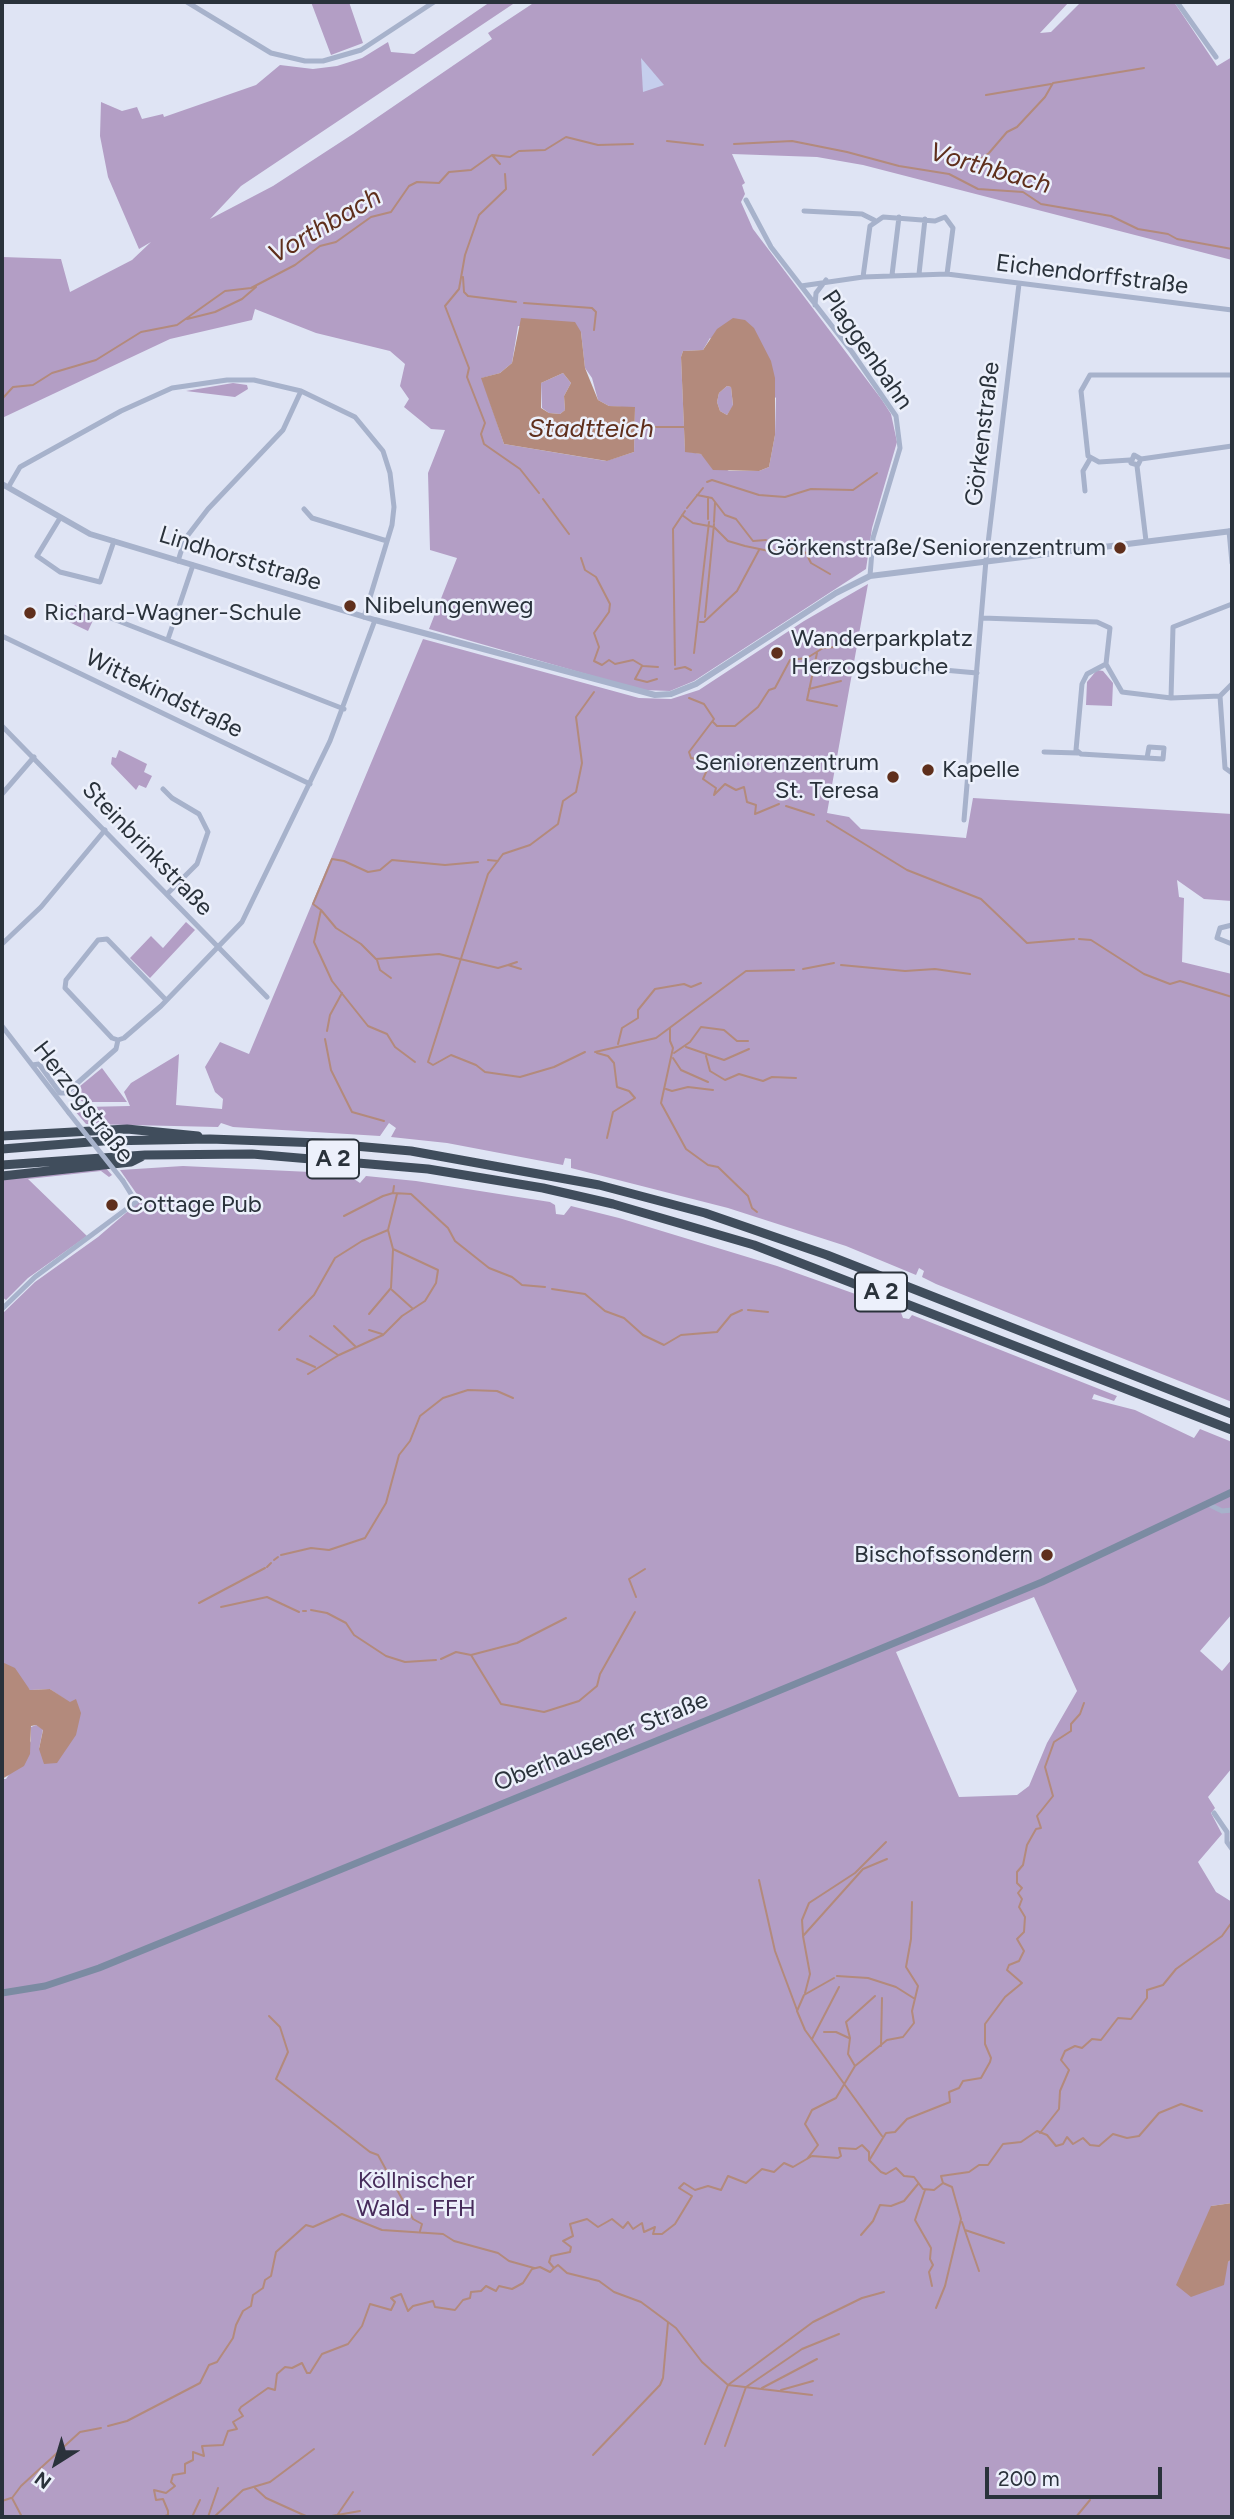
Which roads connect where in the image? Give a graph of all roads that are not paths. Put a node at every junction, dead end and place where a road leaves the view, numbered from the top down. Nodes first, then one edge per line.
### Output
1 (187, 2) edge
2 (434, 2) edge
3 (1177, 2) edge
4 (1216, 57) dead end
5 (746, 200) dead end
6 (804, 211) dead end
7 (899, 217) junction
8 (925, 219) junction
9 (874, 220) junction
10 (919, 274) junction
11 (947, 274) junction
12 (892, 275) junction
13 (863, 277) junction
14 (827, 280) junction
15 (1018, 284) junction
16 (801, 286) junction
17 (815, 304) junction
18 (1232, 310) edge
19 (1232, 375) edge
20 (301, 391) junction
21 (1232, 446) edge
22 (1090, 459) junction
23 (1141, 459) junction
24 (1130, 460) junction
25 (1137, 466) junction
26 (6, 485) edge
27 (1085, 491) dead end
28 (304, 509) dead end
29 (60, 518) junction
30 (1231, 531) edge
31 (114, 541) junction
32 (387, 541) junction
33 (1146, 541) junction
34 (986, 560) junction
35 (178, 561) junction
36 (1232, 562) edge
37 (193, 565) junction
38 (870, 576) junction
39 (1232, 604) edge
40 (98, 613) dead end
41 (364, 617) junction
42 (982, 618) junction
43 (375, 620) junction
44 (2, 636) edge
45 (168, 639) junction
46 (1107, 664) junction
47 (866, 666) dead end
48 (977, 673) junction
49 (1232, 684) edge
50 (1220, 696) junction
51 (1171, 698) junction
52 (344, 709) junction
53 (2, 726) edge
54 (1044, 752) dead end
55 (1078, 752) junction
56 (34, 757) junction
57 (1147, 758) dead end
58 (1232, 772) edge
59 (310, 784) junction
60 (163, 789) dead end
61 (2, 794) edge
62 (964, 820) dead end
63 (105, 830) junction
64 (167, 894) junction
65 (1232, 925) edge
66 (2, 944) edge
67 (1232, 944) edge
68 (217, 946) junction
69 (267, 998) dead end
70 (166, 1000) junction
71 (2, 1026) edge
72 (118, 1040) junction
73 (32, 1065) junction
74 (2, 1136) edge
75 (210, 1139) junction
76 (2, 1149) edge
77 (145, 1155) junction
78 (2, 1165) edge
79 (2, 1176) edge
80 (2, 1309) edge
81 (1232, 1414) edge
82 (1232, 1430) edge
83 (1232, 1492) edge
84 (1206, 1503) junction
85 (1232, 1510) edge
86 (1214, 1813) dead end
87 (1232, 1826) edge
88 (1227, 1832) junction
89 (1232, 1849) edge
90 (2, 1993) edge

1 - 2 street
3 - 4 street
5 - 16 street, Plaggenbahn
6 - 9 street
7 - 8 street
7 - 9 street
7 - 12 street
8 - 10 street
8 - 11 street
9 - 13 street
10 - 11 street, Eichendorffstraße
10 - 12 street, Eichendorffstraße
11 - 15 street, Eichendorffstraße
12 - 13 street, Eichendorffstraße
13 - 14 street, Eichendorffstraße
14 - 16 street, Eichendorffstraße
14 - 17 street
15 - 18 street, Eichendorffstraße
15 - 34 street, Görkenstraße
16 - 17 street, Plaggenbahn
17 - 38 street, Plaggenbahn
19 - 22 street
20 - 26 street
20 - 32 street
20 - 35 street
21 - 23 street
22 - 24 street
22 - 27 street
23 - 24 street
23 - 25 street
24 - 25 street
25 - 33 street
26 - 29 street, Lindhorststraße
28 - 32 street
29 - 31 street, Lindhorststraße
29 - 31 street
30 - 33 street, Lindhorststraße
30 - 36 street
31 - 35 street, Lindhorststraße
32 - 41 street
33 - 34 street, Lindhorststraße
34 - 38 street, Lindhorststraße
34 - 42 street, Görkenstraße
35 - 37 street, Lindhorststraße
37 - 41 street, Lindhorststraße
37 - 45 street
38 - 43 street, Lindhorststraße
39 - 51 street
40 - 45 street
41 - 43 street, Lindhorststraße
42 - 46 street
42 - 48 street, Görkenstraße
43 - 52 street
44 - 59 street, Wittekindstraße
45 - 52 street
46 - 51 street
46 - 55 street
47 - 48 street
48 - 62 street, Görkenstraße
49 - 50 street
50 - 51 street
50 - 58 street
52 - 59 street
53 - 56 street, Steinbrinkstraße
54 - 55 street
55 - 57 street
56 - 61 street
56 - 63 street, Steinbrinkstraße
59 - 68 street
60 - 64 street
63 - 64 street, Steinbrinkstraße
63 - 66 street
64 - 68 street, Steinbrinkstraße
65 - 67 street
68 - 69 street, Steinbrinkstraße
68 - 70 street
70 - 72 street
70 - 72 street
71 - 73 street, Herzogstraße
72 - 73 street
73 - 80 street, Herzogstraße, bridge
74 - 75 highway
75 - 76 highway, A 2
75 - 81 highway, A 2
77 - 78 highway, A 2
77 - 79 highway
77 - 82 highway, A 2
83 - 84 main road, Oberhausener Straße
84 - 85 street
84 - 90 main road, Oberhausener Straße
86 - 88 street
87 - 88 street
88 - 89 street

